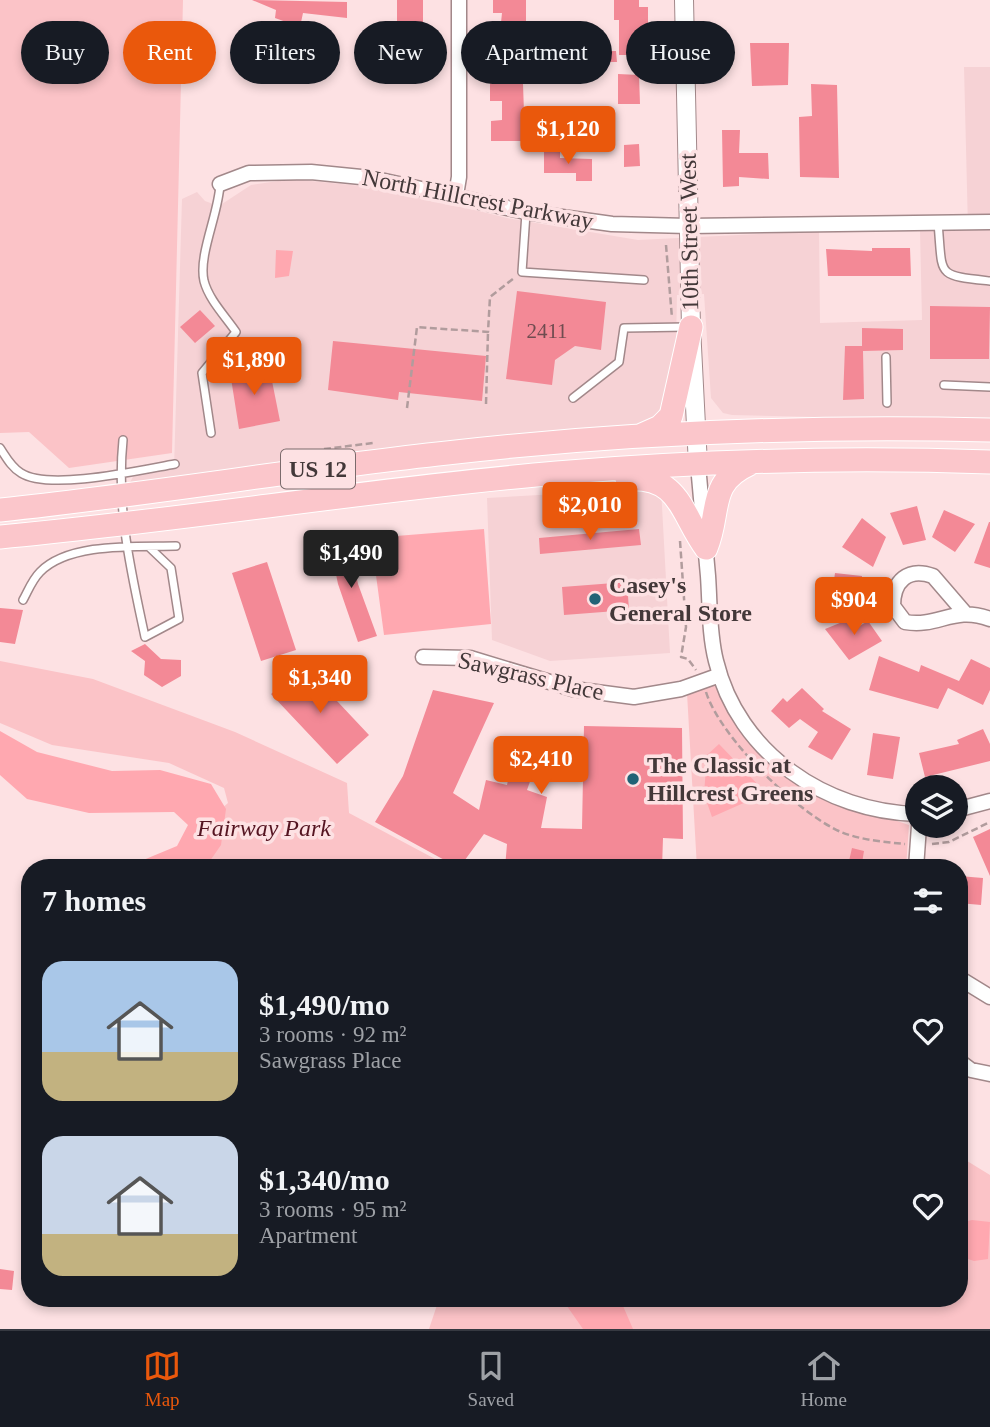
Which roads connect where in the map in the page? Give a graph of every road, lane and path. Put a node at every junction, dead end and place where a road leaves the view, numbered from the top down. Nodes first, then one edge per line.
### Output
1 (459, 0) edge
2 (684, 0) edge
3 (220, 184) joint
4 (456, 195) junction
5 (526, 212) junction
6 (938, 221) junction
7 (990, 222) edge
8 (688, 226) junction
9 (666, 244) dead end
10 (522, 272) junction
11 (644, 280) dead end
12 (990, 281) edge
13 (681, 327) junction
14 (488, 332) junction
15 (886, 357) dead end
16 (944, 385) dead end
17 (990, 387) edge
18 (573, 398) dead end
19 (887, 403) dead end
20 (486, 404) dead end
21 (407, 408) dead end
22 (939, 429) junction
23 (990, 430) edge
24 (211, 433) dead end
25 (697, 433) junction
26 (638, 436) junction
27 (123, 440) dead end
28 (373, 443) dead end
29 (0, 448) edge
30 (322, 450) dead end
31 (990, 462) edge
32 (751, 463) junction
33 (175, 464) dead end
34 (698, 465) junction
35 (120, 486) junction
36 (376, 493) junction
37 (338, 497) junction
38 (0, 510) edge
39 (124, 536) junction
40 (0, 537) edge
41 (680, 538) dead end
42 (176, 546) dead end
43 (149, 547) junction
44 (705, 548) junction
45 (23, 600) dead end
46 (964, 612) junction
47 (990, 619) edge
48 (423, 657) dead end
49 (720, 675) junction
50 (703, 681) junction
51 (990, 801) edge
52 (968, 807) edge
53 (905, 814) edge
54 (990, 822) edge
55 (918, 838) edge
56 (917, 846) junction
57 (916, 859) edge
58 (968, 984) edge
59 (990, 997) edge
60 (968, 1068) edge
61 (990, 1074) edge

1 - 4 street
2 - 8 street, 10th Street West
3 - 4 street, North Hillcrest Parkway
3 - 24 lane
4 - 5 street, North Hillcrest Parkway
5 - 8 street, North Hillcrest Parkway
5 - 10 lane
6 - 7 street, North Hillcrest Parkway
6 - 8 street, North Hillcrest Parkway
6 - 12 lane
8 - 13 street, 10th Street West
9 - 13 path
10 - 11 lane
10 - 14 path
13 - 18 lane
13 - 25 street, 10th Street West
13 - 26 main road
14 - 20 path
14 - 21 path
15 - 19 lane
16 - 17 lane
22 - 23 main road, US 12
22 - 25 main road, US 12
22 - 34 main road
25 - 26 main road, US 12
25 - 34 street, 10th Street West
25 - 37 main road
26 - 35 main road, US 12
27 - 35 lane
28 - 30 path
29 - 35 lane
31 - 32 main road, US 12
32 - 34 main road, US 12
32 - 44 main road
33 - 35 lane
34 - 36 main road, US 12
34 - 44 street
35 - 38 main road, US 12
35 - 39 lane
36 - 37 main road, US 12
36 - 44 main road
37 - 39 main road, US 12
39 - 40 main road, US 12
39 - 43 lane
39 - 43 lane
39 - 45 lane
41 - 50 path
42 - 43 lane
44 - 49 street
46 - 46 street
46 - 47 street
48 - 50 street, Sawgrass Place
49 - 50 street, Sawgrass Place
49 - 53 street
50 - 56 path
51 - 52 street
54 - 56 path
55 - 56 street
56 - 57 street
58 - 59 street
60 - 61 street

